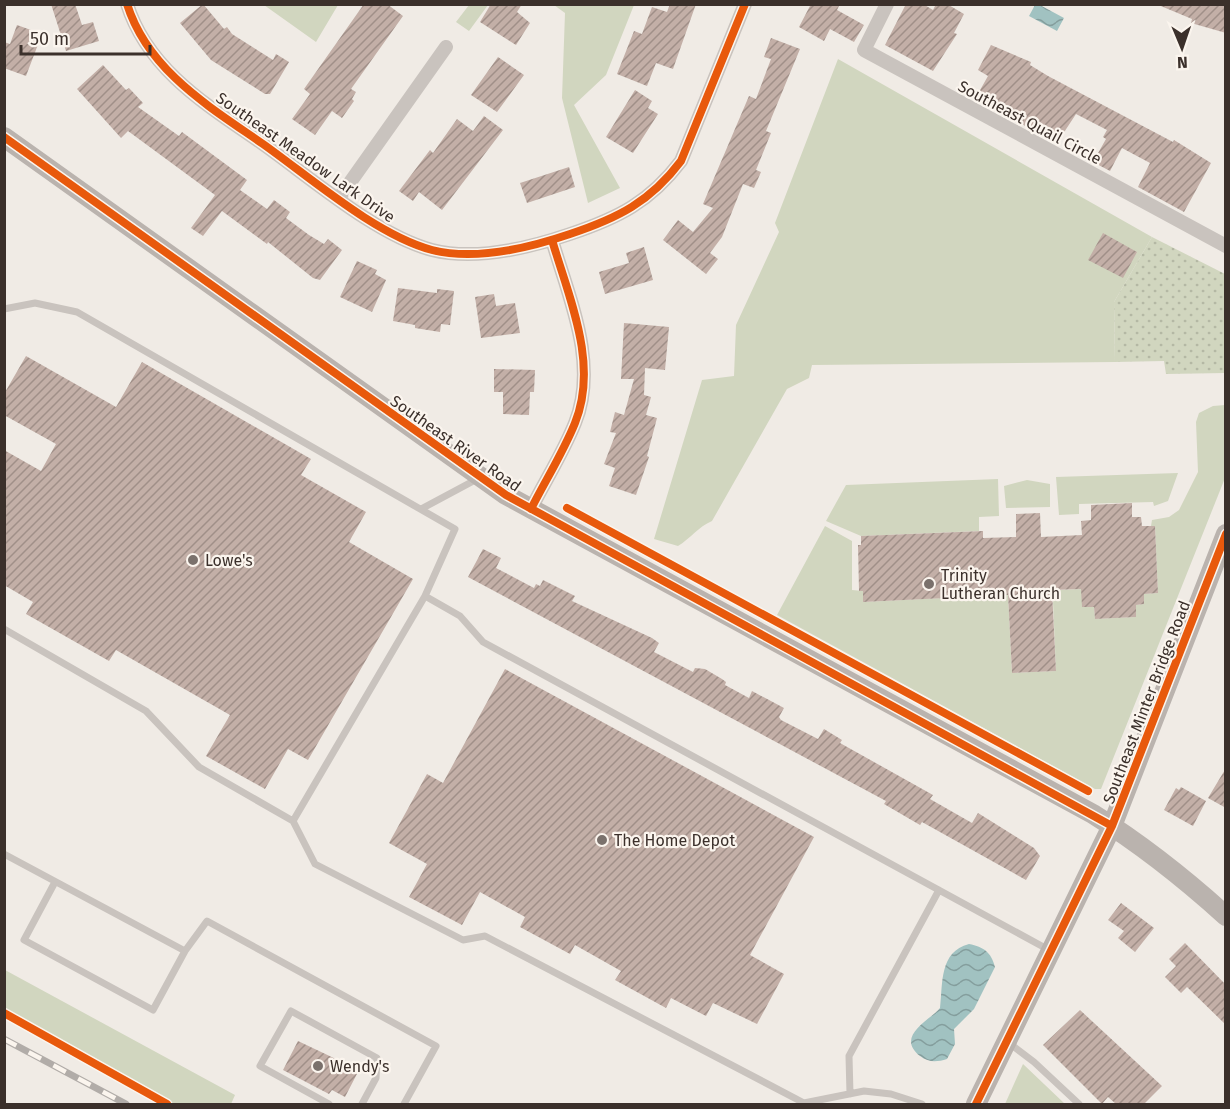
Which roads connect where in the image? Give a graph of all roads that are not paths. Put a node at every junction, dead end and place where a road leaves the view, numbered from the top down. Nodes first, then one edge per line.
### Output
1 (127, 4) edge
2 (745, 4) edge
3 (887, 4) edge
4 (446, 47) dead end
5 (4, 137) edge
6 (339, 198) junction
7 (552, 240) junction
8 (1226, 246) edge
9 (4, 309) edge
10 (480, 478) junction
11 (421, 509) junction
12 (531, 509) junction
13 (1226, 534) edge
14 (425, 596) junction
15 (4, 629) edge
16 (293, 821) junction
17 (1112, 826) junction
18 (4, 854) edge
19 (55, 882) junction
20 (939, 890) junction
21 (1226, 916) edge
22 (185, 951) junction
23 (1052, 952) junction
24 (1007, 1041) junction
25 (850, 1094) junction
26 (329, 1104) edge
27 (362, 1104) edge
28 (404, 1104) edge
29 (804, 1104) edge
30 (922, 1104) edge
31 (976, 1104) edge
32 (1079, 1104) edge

1 - 6 street, Southeast Meadow Lark Drive
2 - 7 street, Southeast Meadow Lark Drive
3 - 8 street, Southeast Quail Circle
4 - 6 street
5 - 10 main road, Southeast River Road
6 - 7 street, Southeast Meadow Lark Drive
7 - 12 street
9 - 11 lane
10 - 11 lane
10 - 12 main road, Southeast River Road
11 - 14 lane
12 - 17 main road, Southeast River Road
13 - 17 main road, Southeast Minter Bridge Road
14 - 16 lane
14 - 20 lane
15 - 16 lane
16 - 29 lane
17 - 21 main road, Southeast River Road
17 - 23 main road, Southeast Minter Bridge Road
18 - 19 lane
19 - 22 lane
19 - 22 lane
20 - 23 lane
20 - 25 lane
22 - 28 lane
23 - 24 main road, Southeast Minter Bridge Road
24 - 31 main road, Southeast Minter Bridge Road
24 - 32 lane
25 - 29 lane
25 - 30 lane
26 - 27 lane

